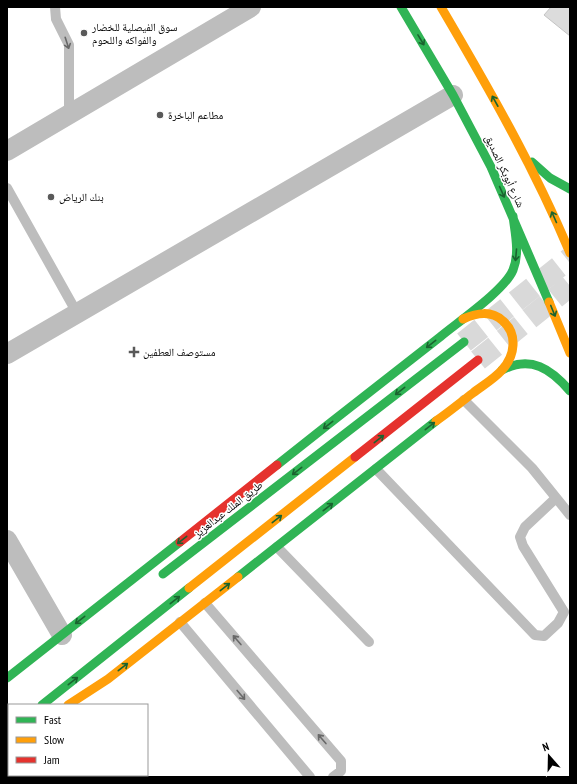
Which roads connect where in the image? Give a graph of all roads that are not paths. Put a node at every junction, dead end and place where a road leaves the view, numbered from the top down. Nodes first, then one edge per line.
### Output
1 (55, 7) edge
2 (251, 7) edge
3 (401, 7) edge
4 (441, 7) edge
5 (453, 95) junction
6 (69, 115) junction
7 (522, 150) junction
8 (7, 151) edge
9 (7, 188) edge
10 (570, 189) edge
11 (513, 216) junction
12 (570, 253) edge
13 (77, 313) junction
14 (461, 320) junction
15 (464, 342) tunnel mouth
16 (570, 353) edge
17 (7, 354) edge
18 (478, 360) tunnel mouth
19 (502, 370) junction
20 (570, 391) edge
21 (464, 400) junction
22 (376, 469) junction
23 (556, 498) junction
24 (570, 515) edge
25 (7, 540) edge
26 (277, 546) junction
27 (157, 579) dead end
28 (205, 603) junction
29 (180, 622) junction
30 (62, 635) junction
31 (369, 642) dead end
32 (7, 678) edge
33 (43, 704) edge
34 (70, 704) edge
35 (310, 777) edge
36 (333, 777) edge

1 -> 6 lane
2 - 6 street
3 -> 5 main road, شارع أبوبكر الصديق
7 -> 4 main road, شارع أبوبكر الصديق
5 -> 11 main road, شارع أبوبكر الصديق
5 - 13 street
6 - 8 street
7 - 10 main road
12 -> 7 main road, شارع أبوبكر الصديق
9 - 13 lane
11 -> 14 main road
11 -> 16 main road, شارع أبوبكر الصديق
13 - 17 street
14 - 19 main road
14 -> 30 main road
15 -> 27 main road, طريق الملك عبدالعزيز
33 -> 18 main road
19 - 20 main road
19 - 21 main road
22 -> 21 main road
21 - 23 lane
22 - 23 lane
26 -> 22 main road
23 - 24 lane
25 - 30 street
28 -> 26 main road
26 - 31 lane
28 - 29 main road
36 -> 28 lane
34 -> 29 main road
29 -> 35 lane
30 - 32 main road

